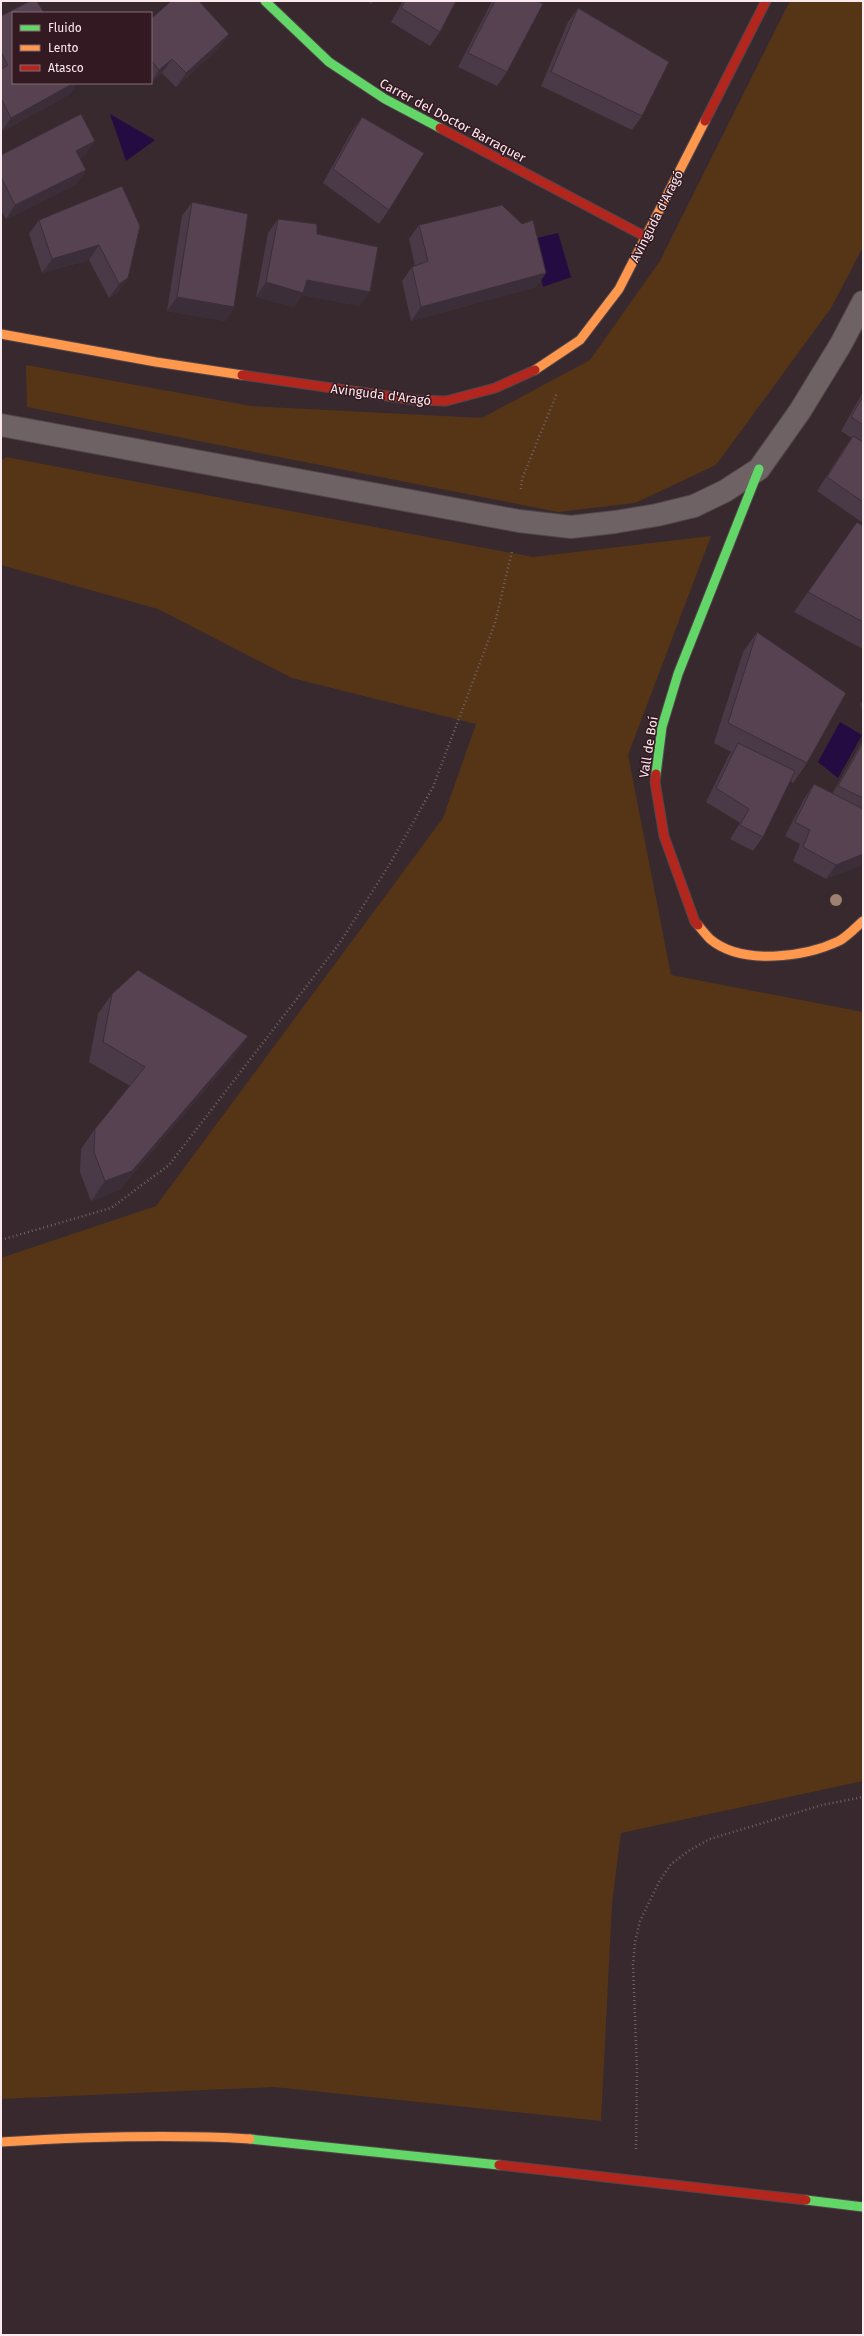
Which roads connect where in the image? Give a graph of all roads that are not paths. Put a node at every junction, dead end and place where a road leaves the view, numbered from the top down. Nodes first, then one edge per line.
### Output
1 (265, 1) edge
2 (766, 1) edge
3 (646, 237) junction
4 (863, 302) edge
5 (1, 334) edge
6 (1, 425) edge
7 (758, 469) junction
8 (863, 921) edge
9 (1, 2142) edge
10 (863, 2207) edge

1 - 3 street, Carrer del Doctor Barraquer
2 - 3 street, Avinguda d'Aragó
3 - 5 street, Avinguda d'Aragó
4 - 7 street
6 - 7 street
7 - 8 street, Vall de Boí
9 - 10 street

